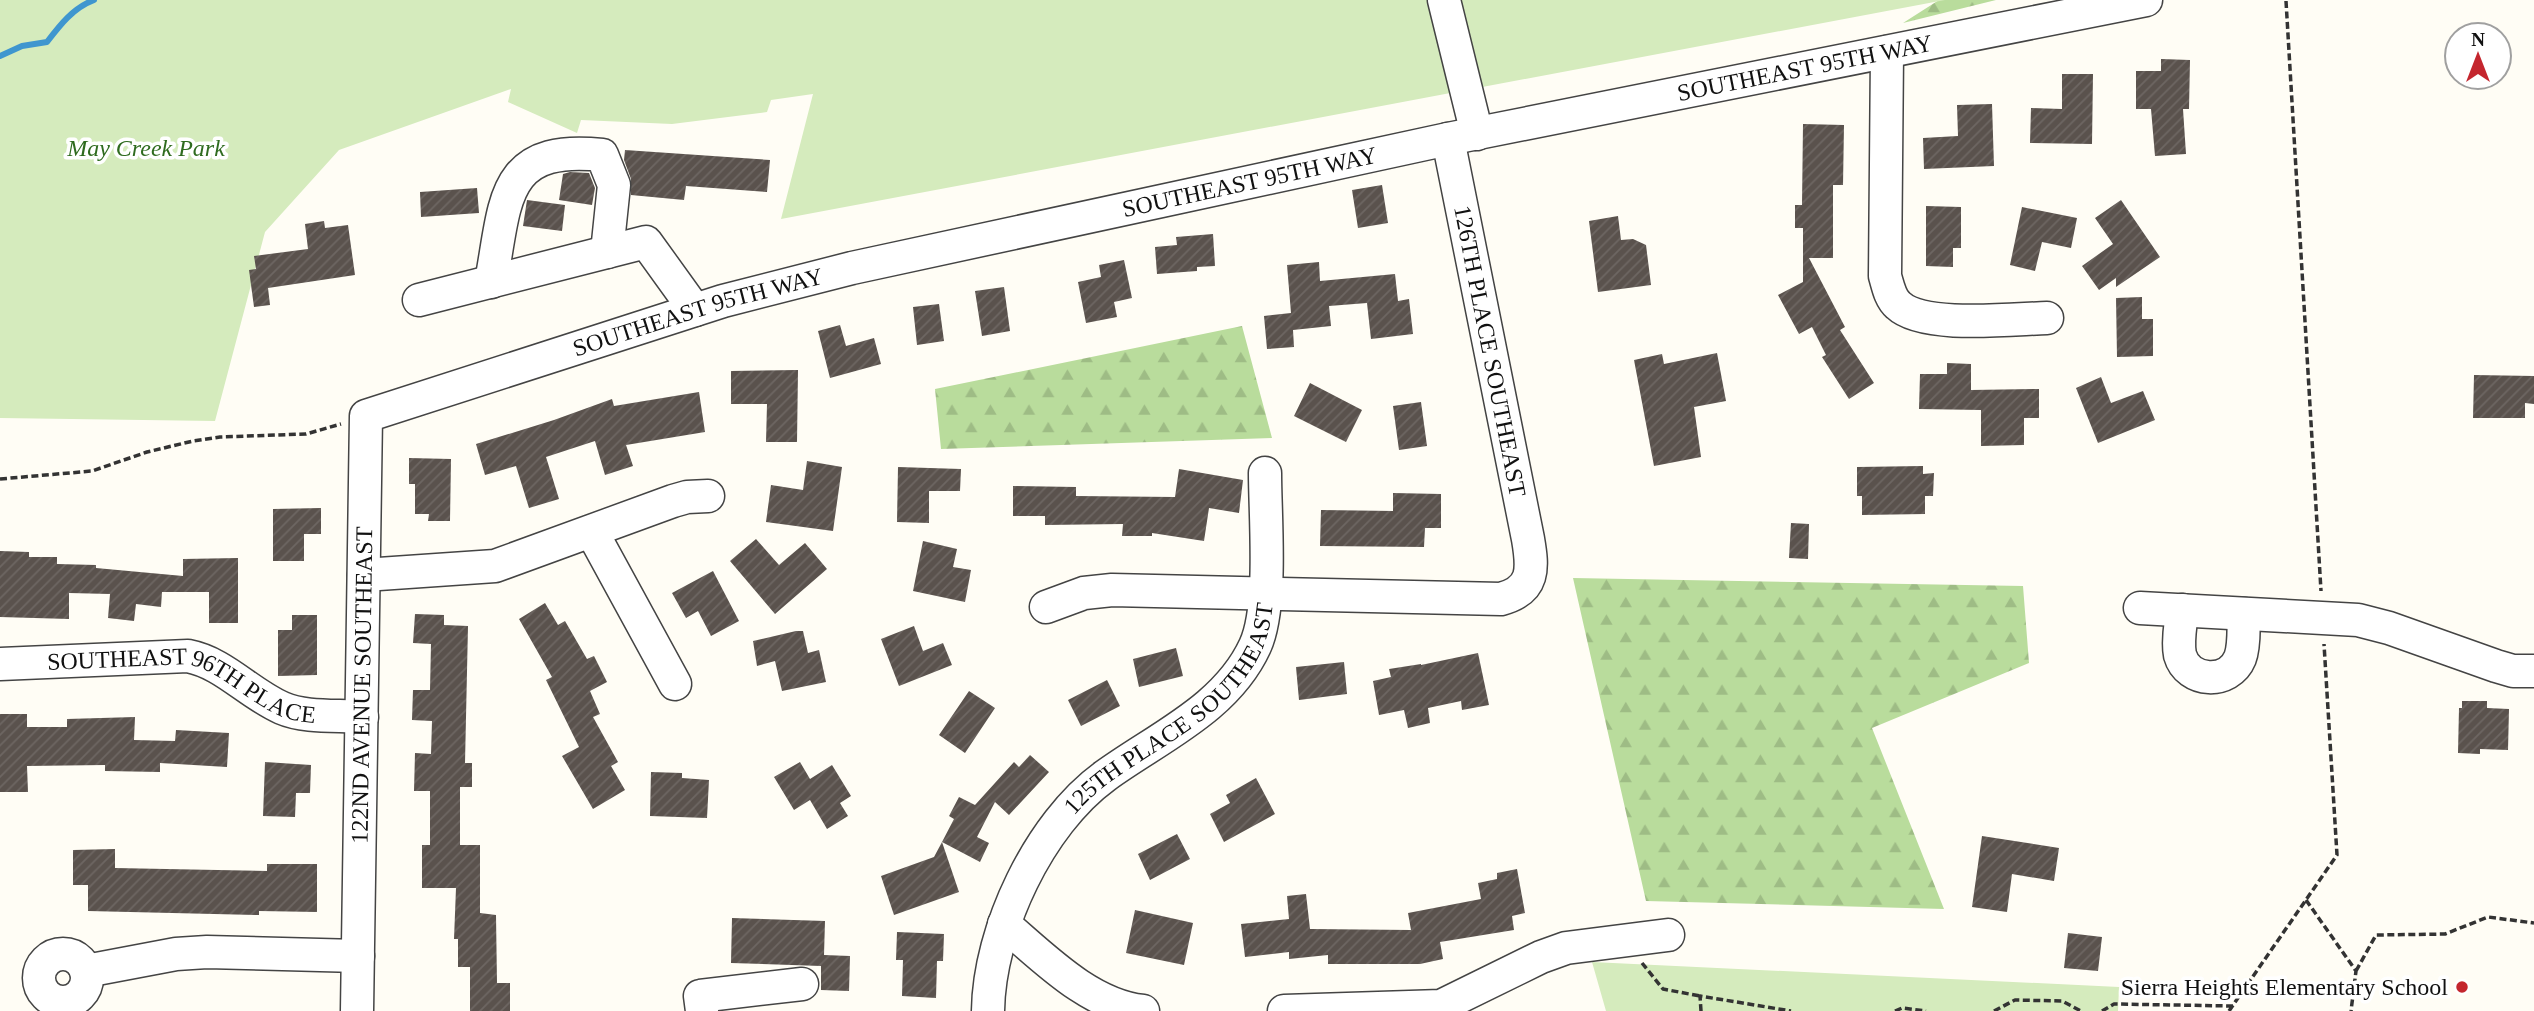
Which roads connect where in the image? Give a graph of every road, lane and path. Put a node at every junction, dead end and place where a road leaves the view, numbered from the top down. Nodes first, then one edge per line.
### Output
1 (1444, 0) edge
2 (2146, 0) edge
3 (2286, 1) edge
4 (1887, 52) junction
5 (1463, 136) junction
6 (607, 252) junction
7 (491, 282) junction
8 (419, 300) dead end
9 (695, 310) junction
10 (2047, 318) dead end
11 (366, 416) junction
12 (1265, 473) dead end
13 (0, 479) edge
14 (708, 496) dead end
15 (592, 532) junction
16 (364, 575) junction
17 (1265, 592) junction
18 (1046, 607) dead end
19 (2140, 608) dead end
20 (2182, 610) junction
21 (2244, 614) junction
22 (2323, 617) junction
23 (0, 664) edge
24 (2534, 671) edge
25 (675, 684) dead end
26 (362, 717) junction
27 (2306, 900) junction
28 (2534, 923) edge
29 (1004, 924) junction
30 (1668, 935) dead end
31 (1630, 939) junction
32 (358, 956) junction
33 (86, 971) dead end
34 (2356, 971) junction
35 (802, 984) dead end
36 (1700, 996) junction
37 (2233, 1006) junction
38 (1441, 1009) edge
39 (358, 1011) edge
40 (702, 1011) edge
41 (988, 1011) edge
42 (1143, 1011) edge
43 (1284, 1011) edge
44 (1701, 1011) edge
45 (1791, 1011) edge
46 (1895, 1011) edge
47 (1926, 1011) edge
48 (1994, 1011) edge
49 (2081, 1011) edge
50 (2102, 1011) edge
51 (2230, 1011) edge
52 (2351, 1011) edge

1 - 5 street, 126TH PLACE SOUTHEAST
2 - 4 street, SOUTHEAST 95TH WAY
3 - 22 path
4 - 5 street, SOUTHEAST 95TH WAY
4 - 10 street
5 - 9 street, SOUTHEAST 95TH WAY
5 - 17 street, 126TH PLACE SOUTHEAST
6 - 7 street
6 - 7 street
6 - 9 street
7 - 8 street
9 - 11 street, SOUTHEAST 95TH WAY
11 - 13 path
11 - 16 street, 122ND AVENUE SOUTHEAST
12 - 17 street, 125TH PLACE SOUTHEAST
14 - 15 street
15 - 16 street
15 - 25 street
16 - 26 street, 122ND AVENUE SOUTHEAST
17 - 18 street
17 - 29 street, 125TH PLACE SOUTHEAST
19 - 20 street
20 - 21 street
20 - 21 street
21 - 22 street
22 - 24 street
22 - 27 path
23 - 26 street, SOUTHEAST 96TH PLACE
26 - 32 street, 122ND AVENUE SOUTHEAST
27 - 34 path
27 - 37 path
28 - 34 path
29 - 41 street, 125TH PLACE SOUTHEAST
29 - 42 street
30 - 31 street
31 - 36 path
31 - 38 street
32 - 33 street
32 - 39 street, 122ND AVENUE SOUTHEAST
34 - 52 path
35 - 40 street
36 - 44 path
36 - 45 path
37 - 50 path
37 - 51 path
38 - 43 street
46 - 47 path
48 - 49 path

